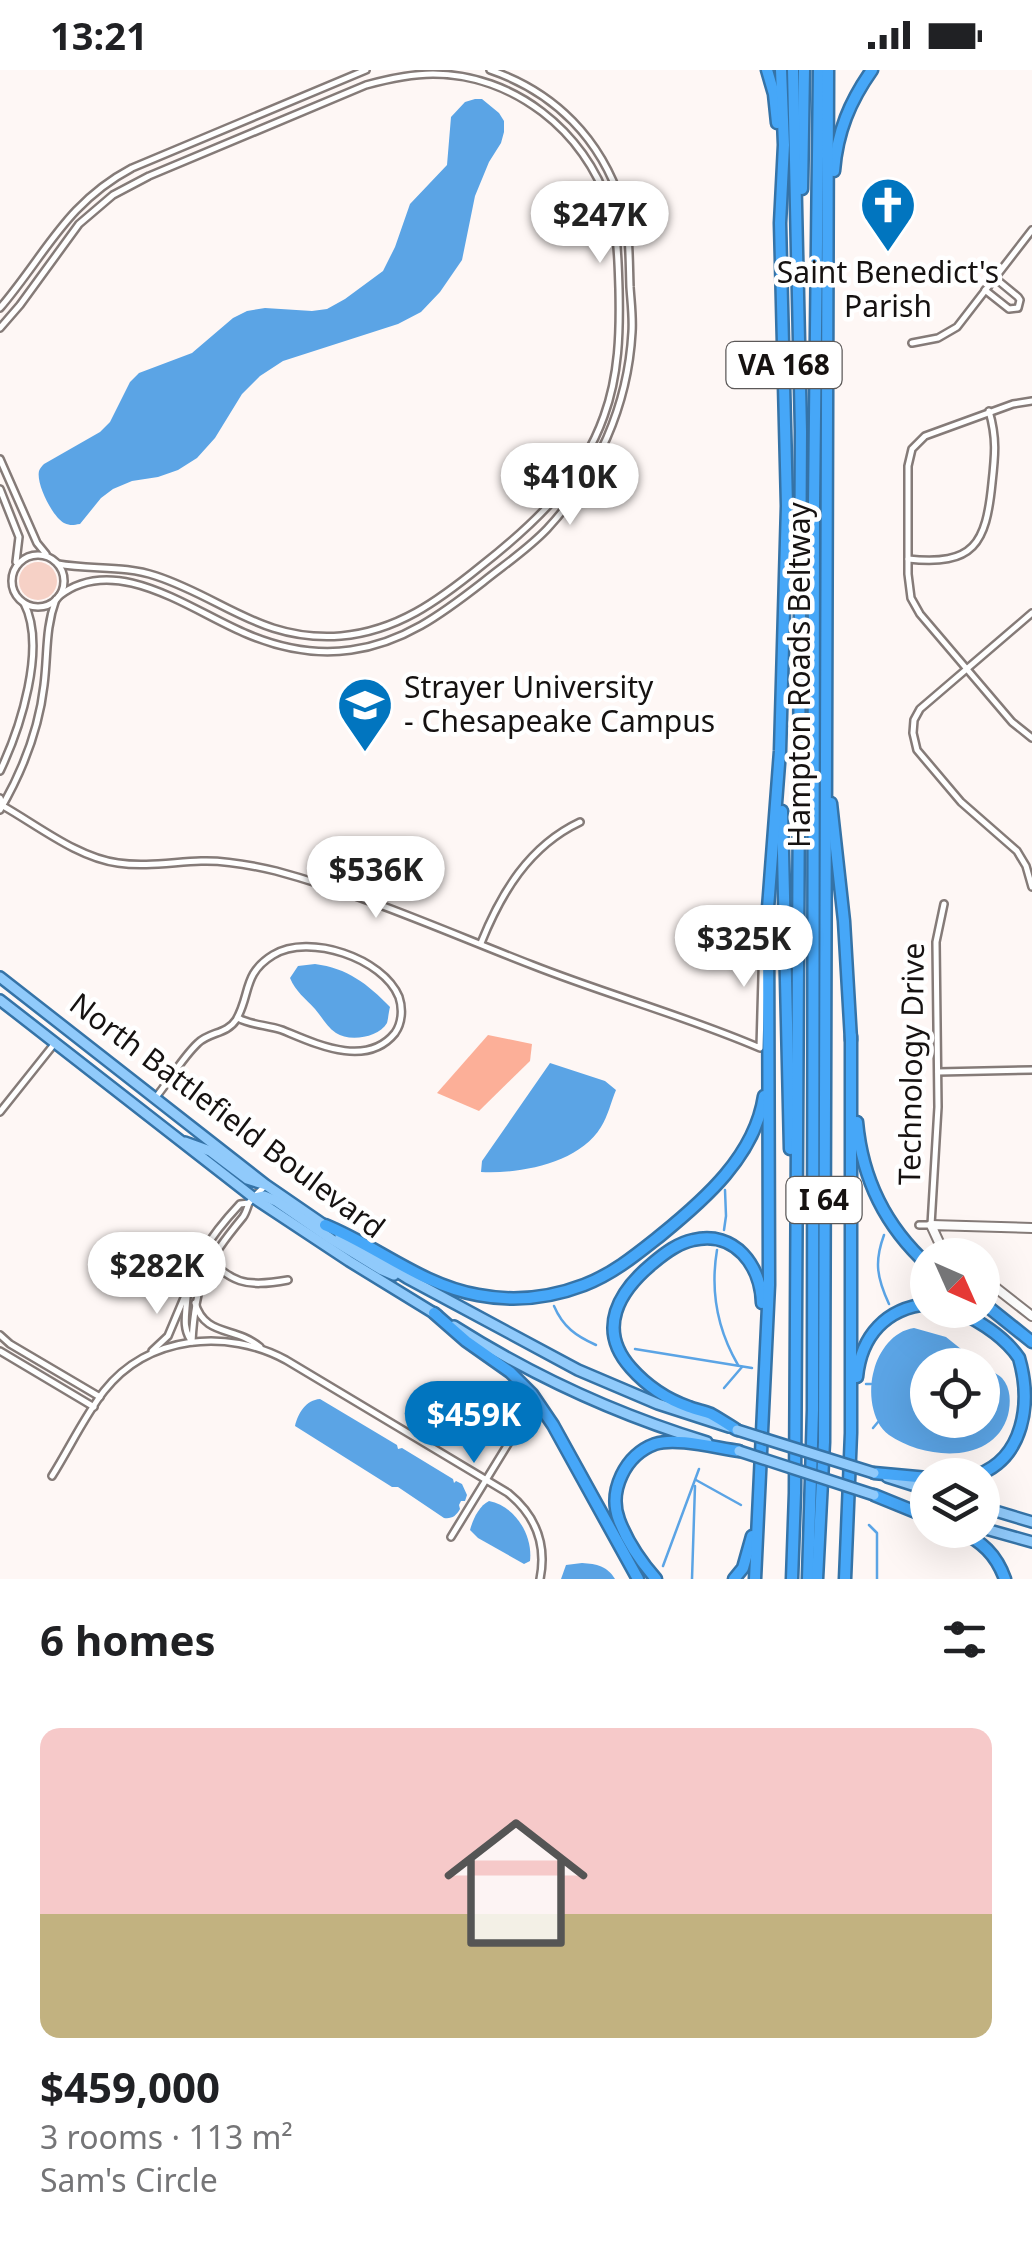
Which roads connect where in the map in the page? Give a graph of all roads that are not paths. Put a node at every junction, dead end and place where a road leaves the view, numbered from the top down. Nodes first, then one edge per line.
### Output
1 (366, 70) edge
2 (490, 70) edge
3 (767, 70) edge
4 (782, 70) edge
5 (793, 70) edge
6 (804, 70) edge
7 (819, 70) edge
8 (828, 70) edge
9 (872, 70) edge
10 (783, 132) junction
11 (1032, 230) edge
12 (995, 278) junction
13 (985, 290) junction
14 (0, 308) edge
15 (0, 328) edge
16 (826, 332) junction
17 (912, 343) dead end
18 (1032, 402) edge
19 (989, 411) junction
20 (0, 459) edge
21 (0, 489) edge
22 (48, 556) junction
23 (908, 559) junction
24 (58, 564) junction
25 (16, 567) junction
26 (58, 598) junction
27 (24, 603) junction
28 (1032, 613) edge
29 (966, 669) junction
30 (1032, 738) edge
31 (780, 750) junction
32 (825, 752) junction
33 (0, 771) edge
34 (0, 798) edge
35 (1, 808) edge
36 (580, 822) dead end
37 (1032, 887) edge
38 (944, 904) dead end
39 (764, 933) dead end
40 (481, 943) junction
41 (0, 977) edge
42 (0, 1000) edge
43 (238, 1018) junction
44 (850, 1036) junction
45 (56, 1043) junction
46 (764, 1052) junction
47 (1032, 1070) edge
48 (938, 1072) junction
49 (156, 1098) junction
50 (0, 1112) edge
51 (176, 1139) junction
52 (266, 1184) junction
53 (251, 1201) junction
54 (325, 1225) junction
55 (919, 1225) dead end
56 (931, 1226) junction
57 (1032, 1228) edge
58 (937, 1238) edge
59 (910, 1246) edge
60 (202, 1252) junction
61 (210, 1260) junction
62 (407, 1278) junction
63 (288, 1280) dead end
64 (188, 1286) junction
65 (1000, 1290) edge
66 (795, 1295) junction
67 (195, 1302) junction
68 (910, 1308) edge
69 (434, 1313) junction
70 (1000, 1315) edge
71 (1032, 1316) edge
72 (985, 1328) edge
73 (0, 1335) edge
74 (192, 1342) junction
75 (1032, 1342) edge
76 (262, 1348) junction
77 (0, 1351) edge
78 (766, 1353) junction
79 (142, 1360) junction
80 (100, 1397) junction
81 (94, 1407) junction
82 (527, 1413) dead end
83 (738, 1430) junction
84 (851, 1432) junction
85 (739, 1451) junction
86 (1000, 1463) edge
87 (874, 1473) junction
88 (52, 1476) dead end
89 (910, 1476) edge
90 (486, 1479) junction
91 (910, 1484) edge
92 (874, 1495) joint
93 (760, 1506) junction
94 (910, 1508) edge
95 (1000, 1512) edge
96 (1032, 1522) edge
97 (1000, 1533) edge
98 (452, 1537) dead end
99 (1032, 1542) edge
100 (987, 1548) edge
101 (846, 1576) edge
102 (540, 1579) edge
103 (638, 1579) edge
104 (656, 1579) edge
105 (734, 1579) edge
106 (756, 1579) edge
107 (794, 1579) edge
108 (808, 1579) edge
109 (818, 1579) edge
110 (1005, 1579) edge

1 - 14 street
2 - 26 street
3 - 10 highway
4 - 10 highway
5 - 66 highway, Hampton Roads Beltway / I 64
6 - 107 highway
7 - 108 highway
8 - 16 highway, Hampton Roads Beltway / I 64
9 - 16 highway
10 - 31 highway, VA 168
11 - 12 street
12 - 13 street
12 - 13 street
13 - 17 street
15 - 24 street
16 - 32 highway, Hampton Roads Beltway / I 64
18 - 19 street
19 - 23 street
19 - 23 street
20 - 22 street
21 - 25 street
22 - 24 street
22 - 25 street
23 - 29 street
24 - 26 street
25 - 27 street
26 - 27 street
26 - 35 street
27 - 33 street
28 - 29 street
29 - 30 street
29 - 37 street
31 - 46 highway, VA 168
31 - 66 highway
32 - 44 highway
32 - 109 highway, Hampton Roads Beltway / I 64
34 - 35 street
35 - 40 street
36 - 40 street
38 - 48 street, Technology Drive
39 - 46 street
40 - 46 street
41 - 49 main road, North Battlefield Boulevard
42 - 45 main road, North Battlefield Boulevard
43 - 43 street
43 - 49 street
44 - 59 highway
44 - 84 highway
45 - 50 street
45 - 51 main road, North Battlefield Boulevard
46 - 54 highway
46 - 78 highway, VA 168
47 - 48 street
48 - 56 street, Technology Drive
49 - 52 main road, North Battlefield Boulevard
51 - 52 main road
51 - 53 main road, North Battlefield Boulevard
52 - 53 street
52 - 54 main road, North Battlefield Boulevard
53 - 60 street
53 - 61 street
53 - 62 main road
53 - 69 main road, North Battlefield Boulevard
54 - 62 main road, North Battlefield Boulevard
55 - 56 street
56 - 57 street
56 - 58 street
60 - 61 street
60 - 64 street
61 - 63 street
61 - 67 street
62 - 83 main road, North Battlefield Boulevard
64 - 74 street
64 - 79 street
65 - 71 street
66 - 107 highway, Hampton Roads Beltway / I 64
67 - 74 street
67 - 76 street
68 - 84 highway
69 - 85 main road, North Battlefield Boulevard
69 - 103 highway
70 - 75 highway
72 - 86 highway
73 - 80 street
74 - 76 street
74 - 79 street
76 - 90 street
77 - 81 street
78 - 83 highway
78 - 93 highway
79 - 80 street
80 - 81 street
81 - 88 street
82 - 90 street
83 - 87 main road, North Battlefield Boulevard, bridge
84 - 101 highway
85 - 92 main road, North Battlefield Boulevard, bridge
85 - 104 highway
87 - 89 highway
87 - 91 main road, North Battlefield Boulevard
90 - 98 street
90 - 102 street
92 - 94 highway
93 - 105 highway
93 - 106 highway
95 - 96 main road
97 - 99 main road
100 - 110 highway

